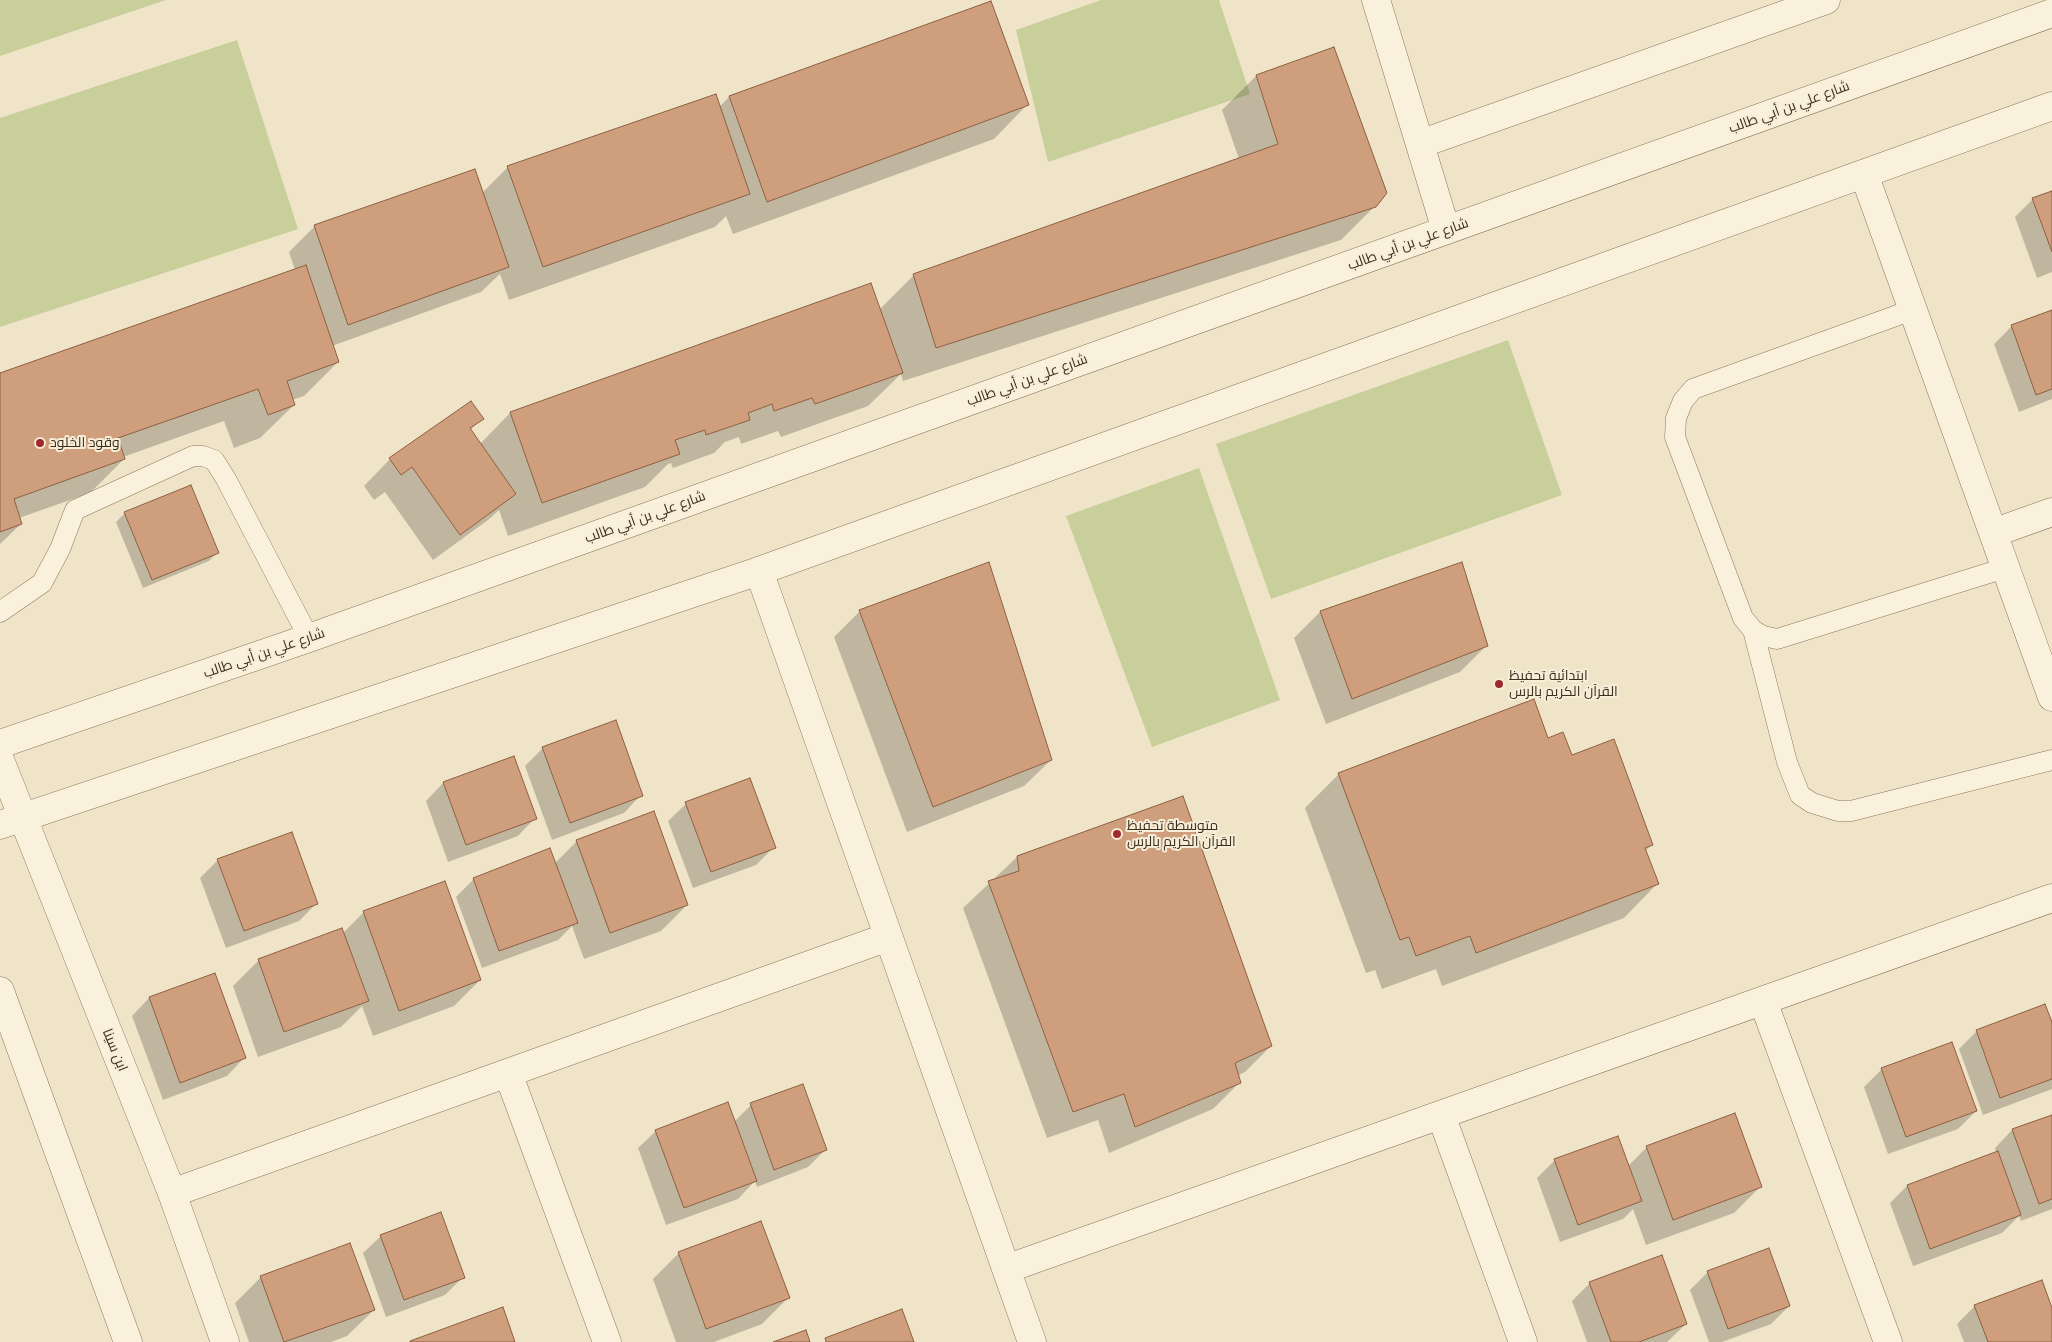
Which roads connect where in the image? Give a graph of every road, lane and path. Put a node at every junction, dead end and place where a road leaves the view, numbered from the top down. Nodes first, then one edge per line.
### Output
1 (1376, 0) edge
2 (1826, 0) edge
3 (2052, 13) edge
4 (2052, 106) edge
5 (1420, 144) junction
6 (1864, 174) junction
7 (1446, 230) junction
8 (1912, 310) junction
9 (2052, 512) edge
10 (1993, 533) junction
11 (2005, 568) junction
12 (759, 571) junction
13 (0, 612) edge
14 (1753, 630) junction
15 (309, 638) junction
16 (2052, 697) edge
17 (0, 744) edge
18 (0, 760) edge
19 (2052, 760) edge
20 (11, 821) edge
21 (2052, 898) edge
22 (888, 938) junction
23 (0, 991) edge
24 (1763, 1001) junction
25 (508, 1073) junction
26 (1441, 1114) junction
27 (172, 1193) junction
28 (1006, 1269) junction
29 (128, 1342) edge
30 (225, 1342) edge
31 (607, 1342) edge
32 (1032, 1342) edge
33 (1523, 1342) edge
34 (1888, 1342) edge

1 - 5 street
2 - 5 street
3 - 7 street, شارع علي بن أبي طالب
4 - 6 street
5 - 7 street
6 - 8 street
6 - 12 street
7 - 15 street, شارع علي بن أبي طالب
8 - 10 street
8 - 14 lane
9 - 10 street
10 - 11 street
11 - 14 lane
11 - 16 street
12 - 20 street
12 - 22 street
13 - 15 lane
14 - 19 lane
15 - 17 street, شارع علي بن أبي طالب
18 - 20 street, ابن سينا
20 - 27 street, ابن سينا
21 - 24 street
22 - 25 street
22 - 28 street
23 - 29 street
24 - 26 street
24 - 34 street
25 - 27 street
25 - 31 street
26 - 28 street
26 - 33 street
27 - 30 street, ابن سينا
28 - 32 street

